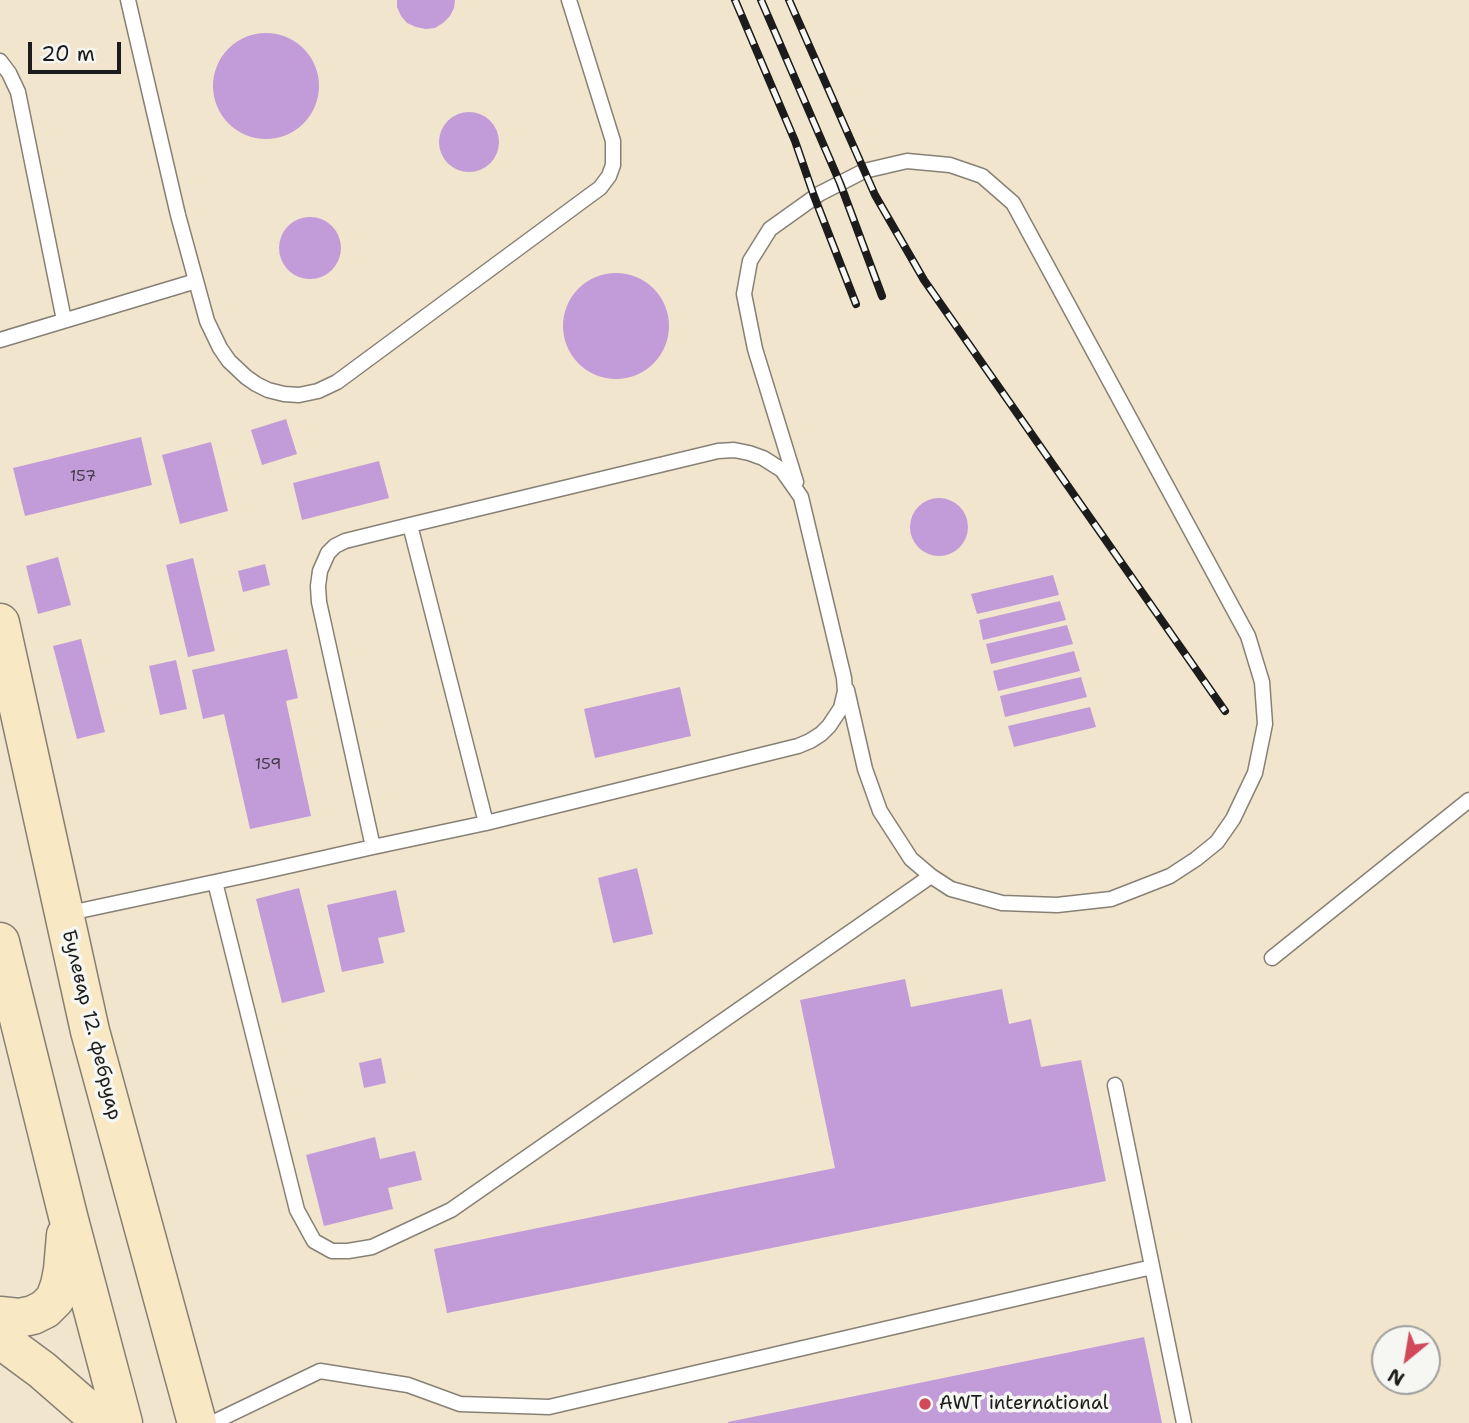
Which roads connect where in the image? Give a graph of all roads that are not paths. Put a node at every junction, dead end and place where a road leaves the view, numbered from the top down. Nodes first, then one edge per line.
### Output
1 (128, 0) edge
2 (569, 0) edge
3 (0, 61) edge
4 (196, 281) junction
5 (64, 320) junction
6 (0, 340) edge
7 (801, 496) junction
8 (410, 525) junction
9 (0, 623) edge
10 (844, 678) junction
11 (1469, 800) edge
12 (486, 823) junction
13 (373, 847) junction
14 (930, 876) junction
15 (215, 882) junction
16 (64, 914) junction
17 (0, 942) edge
18 (1272, 958) dead end
19 (7, 1003) edge
20 (1115, 1085) dead end
21 (68, 1216) junction
22 (1152, 1266) junction
23 (0, 1315) edge
24 (0, 1339) edge
25 (103, 1423) edge
26 (123, 1423) edge
27 (197, 1423) edge
28 (212, 1423) edge
29 (1184, 1423) edge

1 - 4 lane
2 - 4 lane
3 - 5 lane
4 - 5 lane
5 - 6 lane
7 - 8 lane
7 - 10 lane
7 - 14 lane
8 - 12 lane
8 - 13 lane
9 - 16 main road, Булевар 12. фебруар
10 - 12 lane
10 - 14 lane
11 - 18 lane
12 - 13 lane
13 - 15 lane
14 - 15 lane
15 - 16 lane
16 - 27 main road, Булевар 12. фебруар
17 - 19 main road
19 - 21 main road
20 - 22 lane
21 - 23 main road
21 - 26 main road
22 - 28 lane
22 - 29 lane
24 - 25 main road

